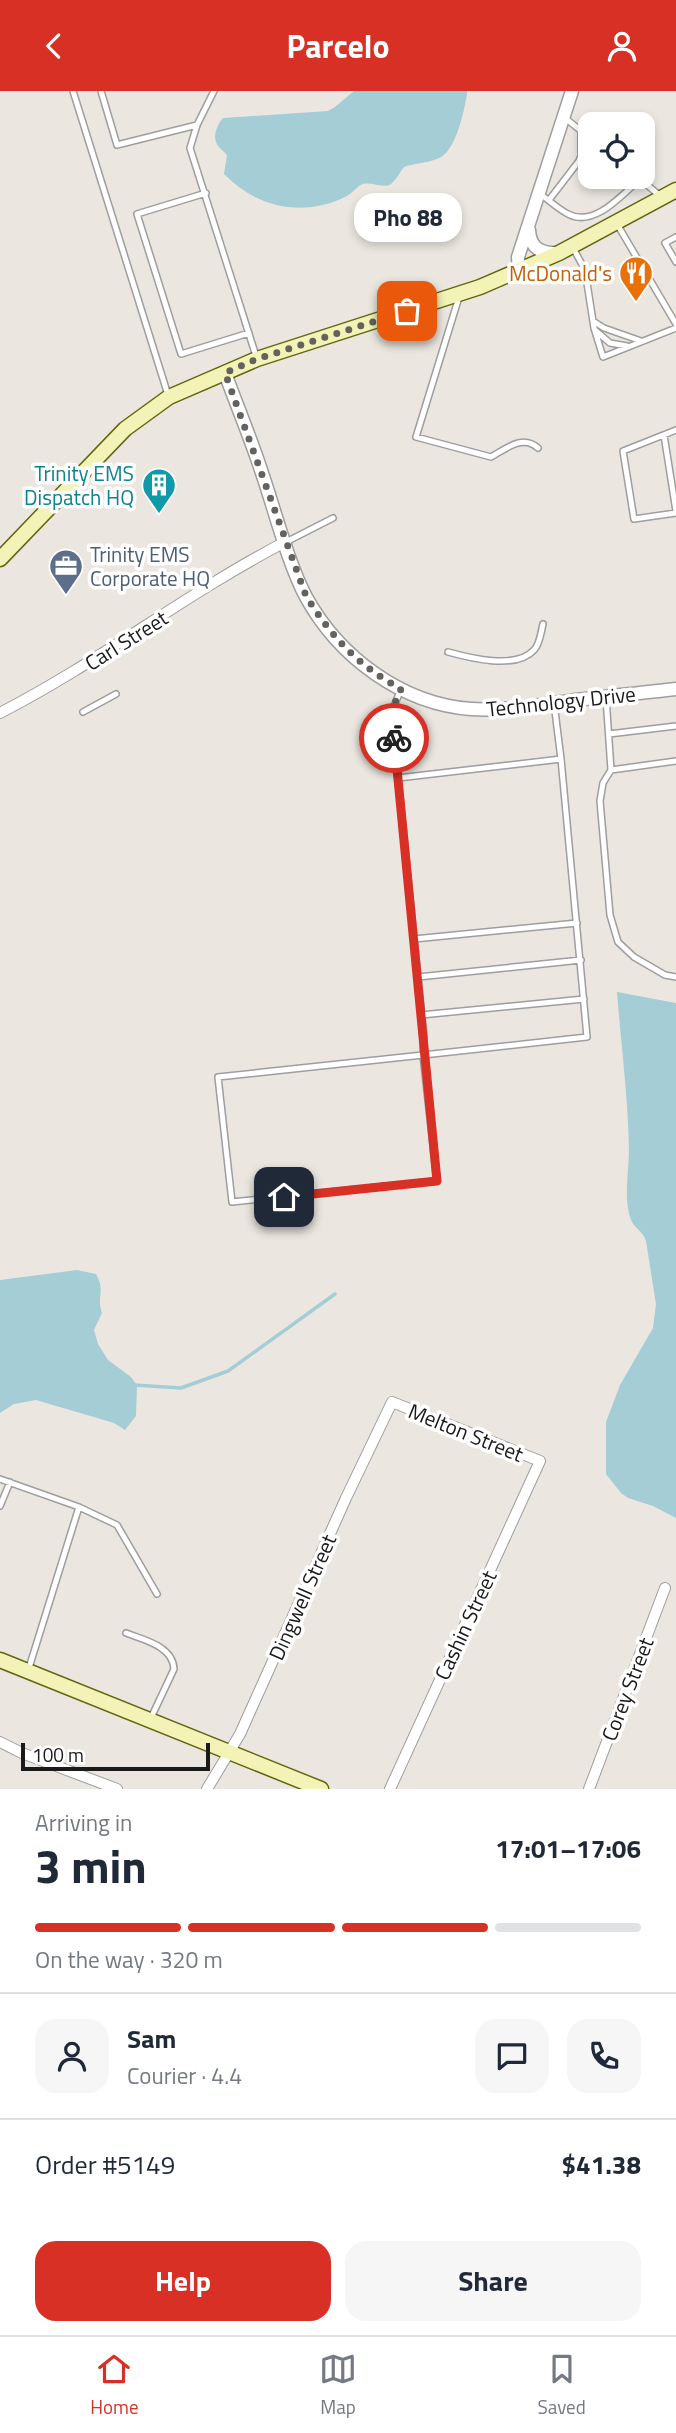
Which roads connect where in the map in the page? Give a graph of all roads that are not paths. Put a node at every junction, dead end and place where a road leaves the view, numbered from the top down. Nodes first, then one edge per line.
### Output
1 (73, 91) edge
2 (101, 91) edge
3 (214, 91) edge
4 (572, 91) edge
5 (563, 117) junction
6 (197, 125) junction
7 (578, 129) edge
8 (578, 162) edge
9 (625, 189) edge
10 (651, 189) edge
11 (676, 190) edge
12 (206, 193) junction
13 (543, 196) junction
14 (662, 198) junction
15 (531, 215) junction
16 (616, 222) junction
17 (676, 237) edge
18 (566, 250) junction
19 (676, 262) edge
20 (519, 271) junction
21 (460, 294) junction
22 (593, 321) junction
23 (676, 326) edge
24 (594, 328) junction
25 (249, 333) junction
26 (642, 341) junction
27 (630, 346) junction
28 (257, 359) junction
29 (225, 373) junction
30 (169, 397) junction
31 (676, 430) edge
32 (664, 435) junction
33 (538, 448) dead end
34 (676, 512) edge
35 (333, 518) dead end
36 (285, 542) junction
37 (0, 559) edge
38 (543, 624) dead end
39 (448, 652) dead end
40 (401, 689) junction
41 (676, 689) edge
42 (116, 694) dead end
43 (606, 697) junction
44 (554, 703) junction
45 (83, 712) dead end
46 (0, 713) edge
47 (676, 726) edge
48 (609, 734) junction
49 (561, 759) junction
50 (676, 761) edge
51 (611, 770) junction
52 (398, 778) junction
53 (578, 923) junction
54 (414, 939) junction
55 (581, 960) junction
56 (418, 977) junction
57 (676, 977) edge
58 (584, 999) junction
59 (421, 1015) junction
60 (423, 1055) junction
61 (393, 1402) joint
62 (540, 1461) joint
63 (0, 1479) edge
64 (10, 1482) junction
65 (0, 1506) edge
66 (79, 1507) junction
67 (665, 1588) dead end
68 (157, 1594) dead end
69 (127, 1633) dead end
70 (0, 1660) edge
71 (28, 1671) junction
72 (150, 1720) junction
73 (0, 1742) edge
74 (230, 1752) junction
75 (117, 1789) edge
76 (207, 1789) edge
77 (321, 1789) edge
78 (390, 1789) edge
79 (589, 1789) edge

1 - 30 lane
2 - 6 lane
3 - 6 lane
4 - 5 street
5 - 7 lane
5 - 13 street
6 - 12 lane
8 - 13 lane
9 - 13 lane
10 - 14 lane
11 - 14 main road
12 - 25 lane
12 - 25 lane
13 - 15 street
14 - 16 main road
15 - 18 street
15 - 20 street
16 - 18 main road
16 - 23 lane
17 - 19 lane
18 - 20 main road
18 - 22 lane
20 - 21 main road
21 - 28 main road
21 - 33 lane
22 - 24 lane
22 - 26 lane
23 - 26 lane
24 - 27 lane
24 - 27 lane
25 - 28 lane
26 - 27 lane
28 - 29 main road
29 - 30 main road
29 - 36 street, Technology Drive
30 - 37 main road
31 - 32 lane
32 - 34 lane
32 - 34 lane
35 - 36 lane
36 - 40 street, Technology Drive
36 - 46 street, Carl Street
38 - 39 lane
40 - 44 street, Technology Drive
40 - 52 lane
41 - 43 street, Technology Drive
42 - 45 lane
43 - 44 street, Technology Drive
43 - 48 lane
44 - 49 lane
47 - 48 lane
48 - 51 lane
49 - 52 lane
49 - 53 lane
50 - 51 lane
51 - 57 lane
52 - 54 lane
53 - 54 lane
53 - 55 lane
54 - 56 lane
55 - 56 lane
55 - 58 lane
56 - 59 lane
58 - 59 lane
58 - 60 lane
59 - 60 lane
60 - 60 lane
61 - 62 street, Melton Street
61 - 74 street, Dingwell Street
62 - 78 street, Cashin Street
63 - 64 lane
64 - 65 lane
64 - 66 lane
66 - 68 lane
66 - 71 lane
67 - 79 street, Corey Street
69 - 72 lane
70 - 71 main road
71 - 72 main road
72 - 74 main road
73 - 75 street
74 - 76 street, Dingwell Street
74 - 77 main road

